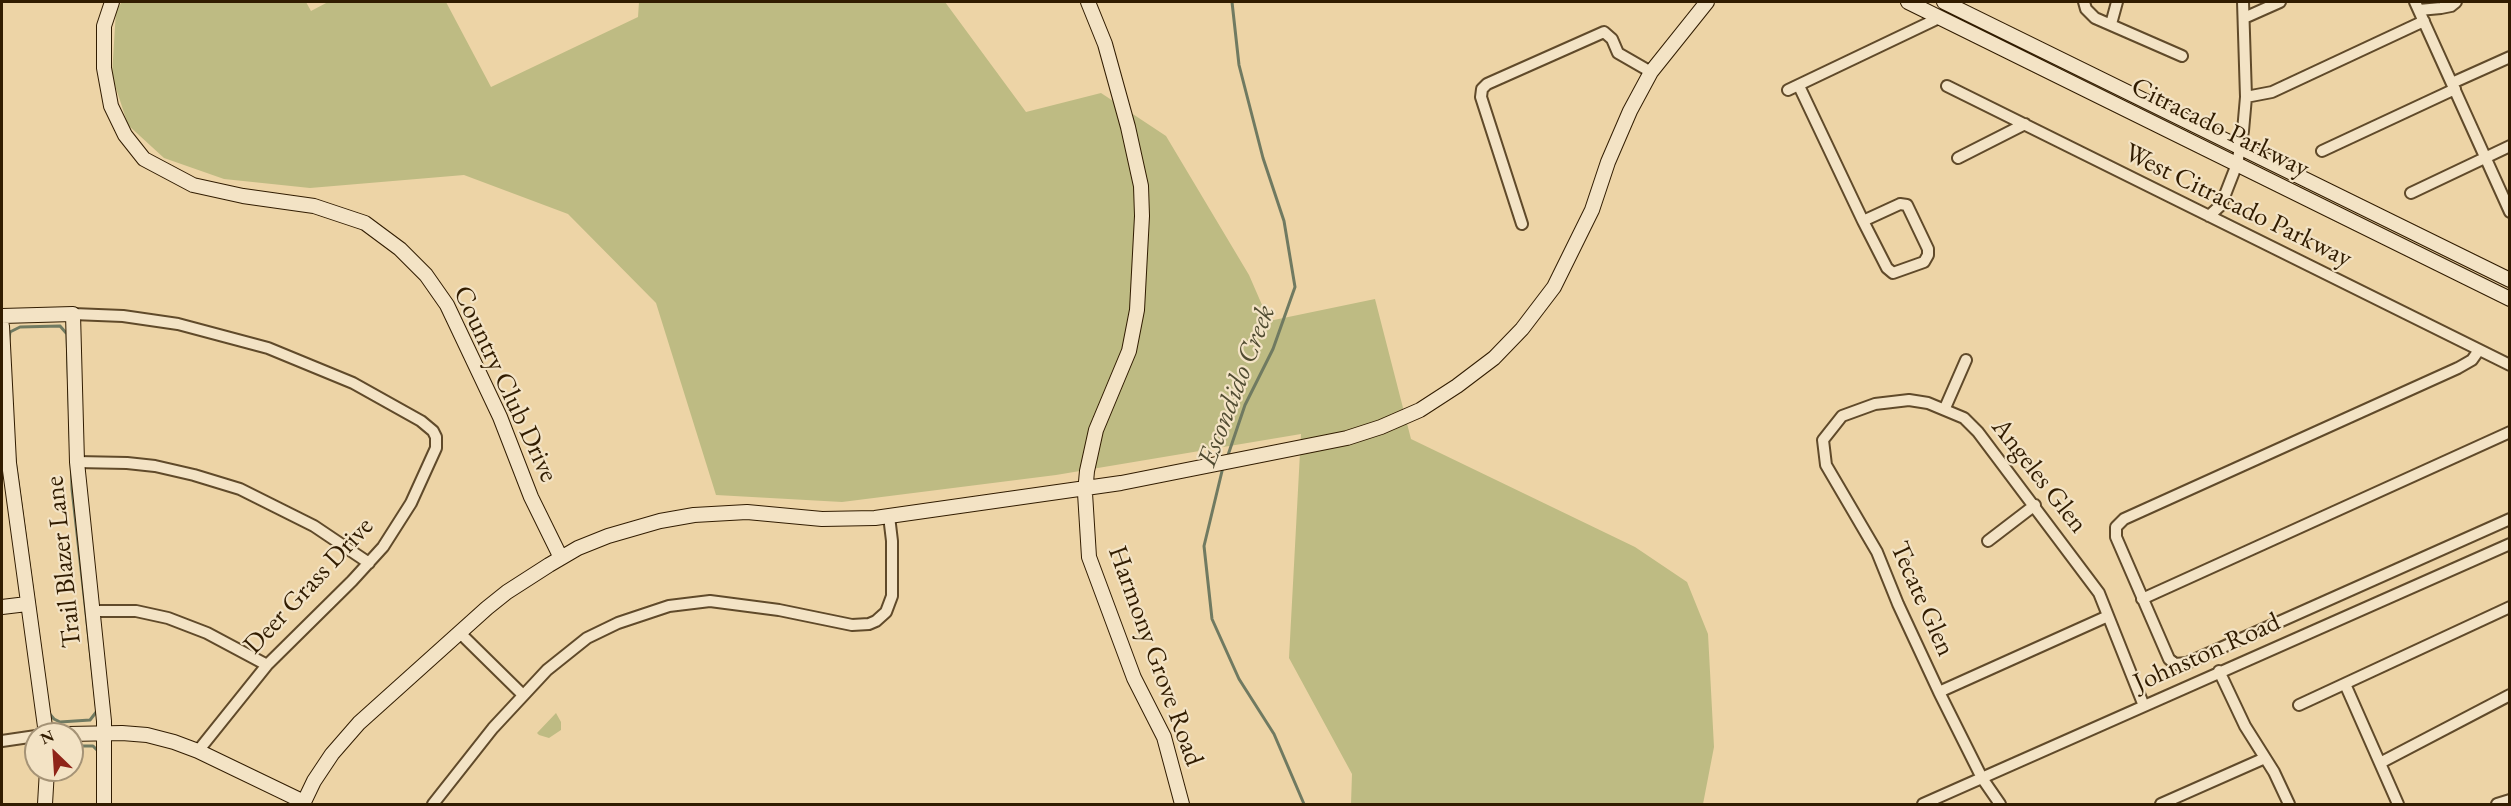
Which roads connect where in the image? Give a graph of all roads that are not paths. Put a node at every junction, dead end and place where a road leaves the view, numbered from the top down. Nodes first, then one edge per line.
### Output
1 (112, 2) edge
2 (1088, 2) edge
3 (1707, 2) edge
4 (1908, 2) edge
5 (1944, 2) edge
6 (1975, 2) edge
7 (2084, 2) edge
8 (2117, 2) edge
9 (2243, 2) edge
10 (2280, 2) edge
11 (2456, 2) edge
12 (2417, 6) edge
13 (1959, 9) junction
14 (1941, 17) junction
15 (2244, 18) junction
16 (2424, 21) junction
17 (2111, 24) junction
18 (1992, 25) junction
19 (2182, 56) dead end
20 (2510, 57) edge
21 (1651, 72) junction
22 (1947, 86) dead end
23 (2454, 86) junction
24 (2246, 97) junction
25 (2025, 124) junction
26 (2510, 146) edge
27 (2239, 147) junction
28 (2322, 151) dead end
29 (1958, 158) dead end
30 (2484, 158) junction
31 (2237, 164) junction
32 (2411, 193) dead end
33 (2510, 212) edge
34 (2209, 216) junction
35 (1863, 221) junction
36 (1521, 224) dead end
37 (2510, 280) edge
38 (2510, 299) edge
39 (73, 314) junction
40 (2, 316) edge
41 (2, 326) edge
42 (2479, 350) junction
43 (1966, 360) dead end
44 (2510, 365) edge
45 (1945, 408) junction
46 (2510, 432) edge
47 (1823, 440) joint
48 (77, 462) junction
49 (5, 463) edge
50 (1085, 488) junction
51 (2034, 505) junction
52 (889, 516) junction
53 (2510, 519) edge
54 (1988, 541) dead end
55 (2510, 544) edge
56 (561, 558) junction
57 (369, 563) junction
58 (2142, 599) junction
59 (27, 604) junction
60 (2, 607) edge
61 (2510, 607) edge
62 (92, 611) junction
63 (2108, 616) junction
64 (460, 633) junction
65 (267, 664) junction
66 (2219, 671) junction
67 (2345, 684) junction
68 (1939, 692) junction
69 (523, 695) junction
70 (2510, 695) edge
71 (2299, 705) dead end
72 (2144, 706) junction
73 (44, 722) edge
74 (105, 732) junction
75 (84, 733) edge
76 (24, 738) edge
77 (2, 741) edge
78 (198, 751) junction
79 (2265, 758) junction
80 (2380, 763) junction
81 (1982, 778) junction
82 (46, 782) edge
83 (2510, 800) edge
84 (304, 803) edge
85 (45, 804) edge
86 (105, 804) edge
87 (433, 804) edge
88 (1182, 804) edge
89 (1923, 804) edge
90 (2000, 804) edge
91 (2162, 804) edge
92 (2289, 804) edge
93 (2398, 804) edge
94 (2497, 804) edge

1 - 56 main road, Country Club Drive
2 - 50 main road, Harmony Grove Road
3 - 21 main road
4 - 14 main road, Citracado Parkway
5 - 13 main road, Citracado Parkway
6 - 13 main road
7 - 17 street
8 - 17 street
9 - 15 street
10 - 15 street
11 - 12 street
12 - 16 street
13 - 18 main road, Citracado Parkway
14 - 18 main road
14 - 31 main road, Citracado Parkway
14 - 35 street
15 - 24 street
16 - 23 street
16 - 24 street
17 - 19 street
18 - 27 main road, Citracado Parkway
20 - 23 street
21 - 36 street
21 - 50 main road
22 - 25 street, West Citracado Parkway
23 - 28 street
23 - 30 street
24 - 27 street
25 - 29 street
25 - 34 street, West Citracado Parkway
26 - 30 street
27 - 31 street
27 - 37 main road, Citracado Parkway
30 - 32 street
30 - 33 street
31 - 34 street
31 - 38 main road, Citracado Parkway
34 - 42 street, West Citracado Parkway
35 - 35 street
39 - 40 main road, Deer Grass Drive
39 - 48 main road, Trail Blazer Lane
39 - 57 street, Deer Grass Drive
41 - 49 main road
42 - 44 street, West Citracado Parkway
42 - 58 street
43 - 45 street
45 - 47 street, Angeles Glen
45 - 51 street, Angeles Glen
46 - 58 street
47 - 68 street, Tecate Glen
48 - 57 street
48 - 62 main road, Trail Blazer Lane
49 - 59 main road
50 - 52 main road
50 - 88 main road, Harmony Grove Road
51 - 54 street
51 - 63 street, Angeles Glen
52 - 56 main road
52 - 69 street
53 - 58 street, Johnston Road
55 - 66 street, Johnston Road
56 - 64 main road
57 - 65 street, Deer Grass Drive
59 - 60 main road
59 - 73 main road
61 - 67 street
62 - 65 street
62 - 74 main road, Trail Blazer Lane
63 - 68 street
63 - 72 street, Angeles Glen
64 - 69 street
64 - 84 main road
65 - 78 street, Deer Grass Drive
66 - 72 street, Johnston Road
66 - 79 street
67 - 71 street
67 - 80 street
68 - 81 street, Tecate Glen
69 - 87 street
70 - 80 street
72 - 81 street, Johnston Road
74 - 75 main road
74 - 78 main road
74 - 86 main road, Trail Blazer Lane
76 - 77 street
78 - 84 main road
79 - 91 street
79 - 92 street
80 - 93 street
81 - 89 street, Johnston Road
81 - 90 street, Tecate Glen
82 - 85 main road
83 - 94 street

